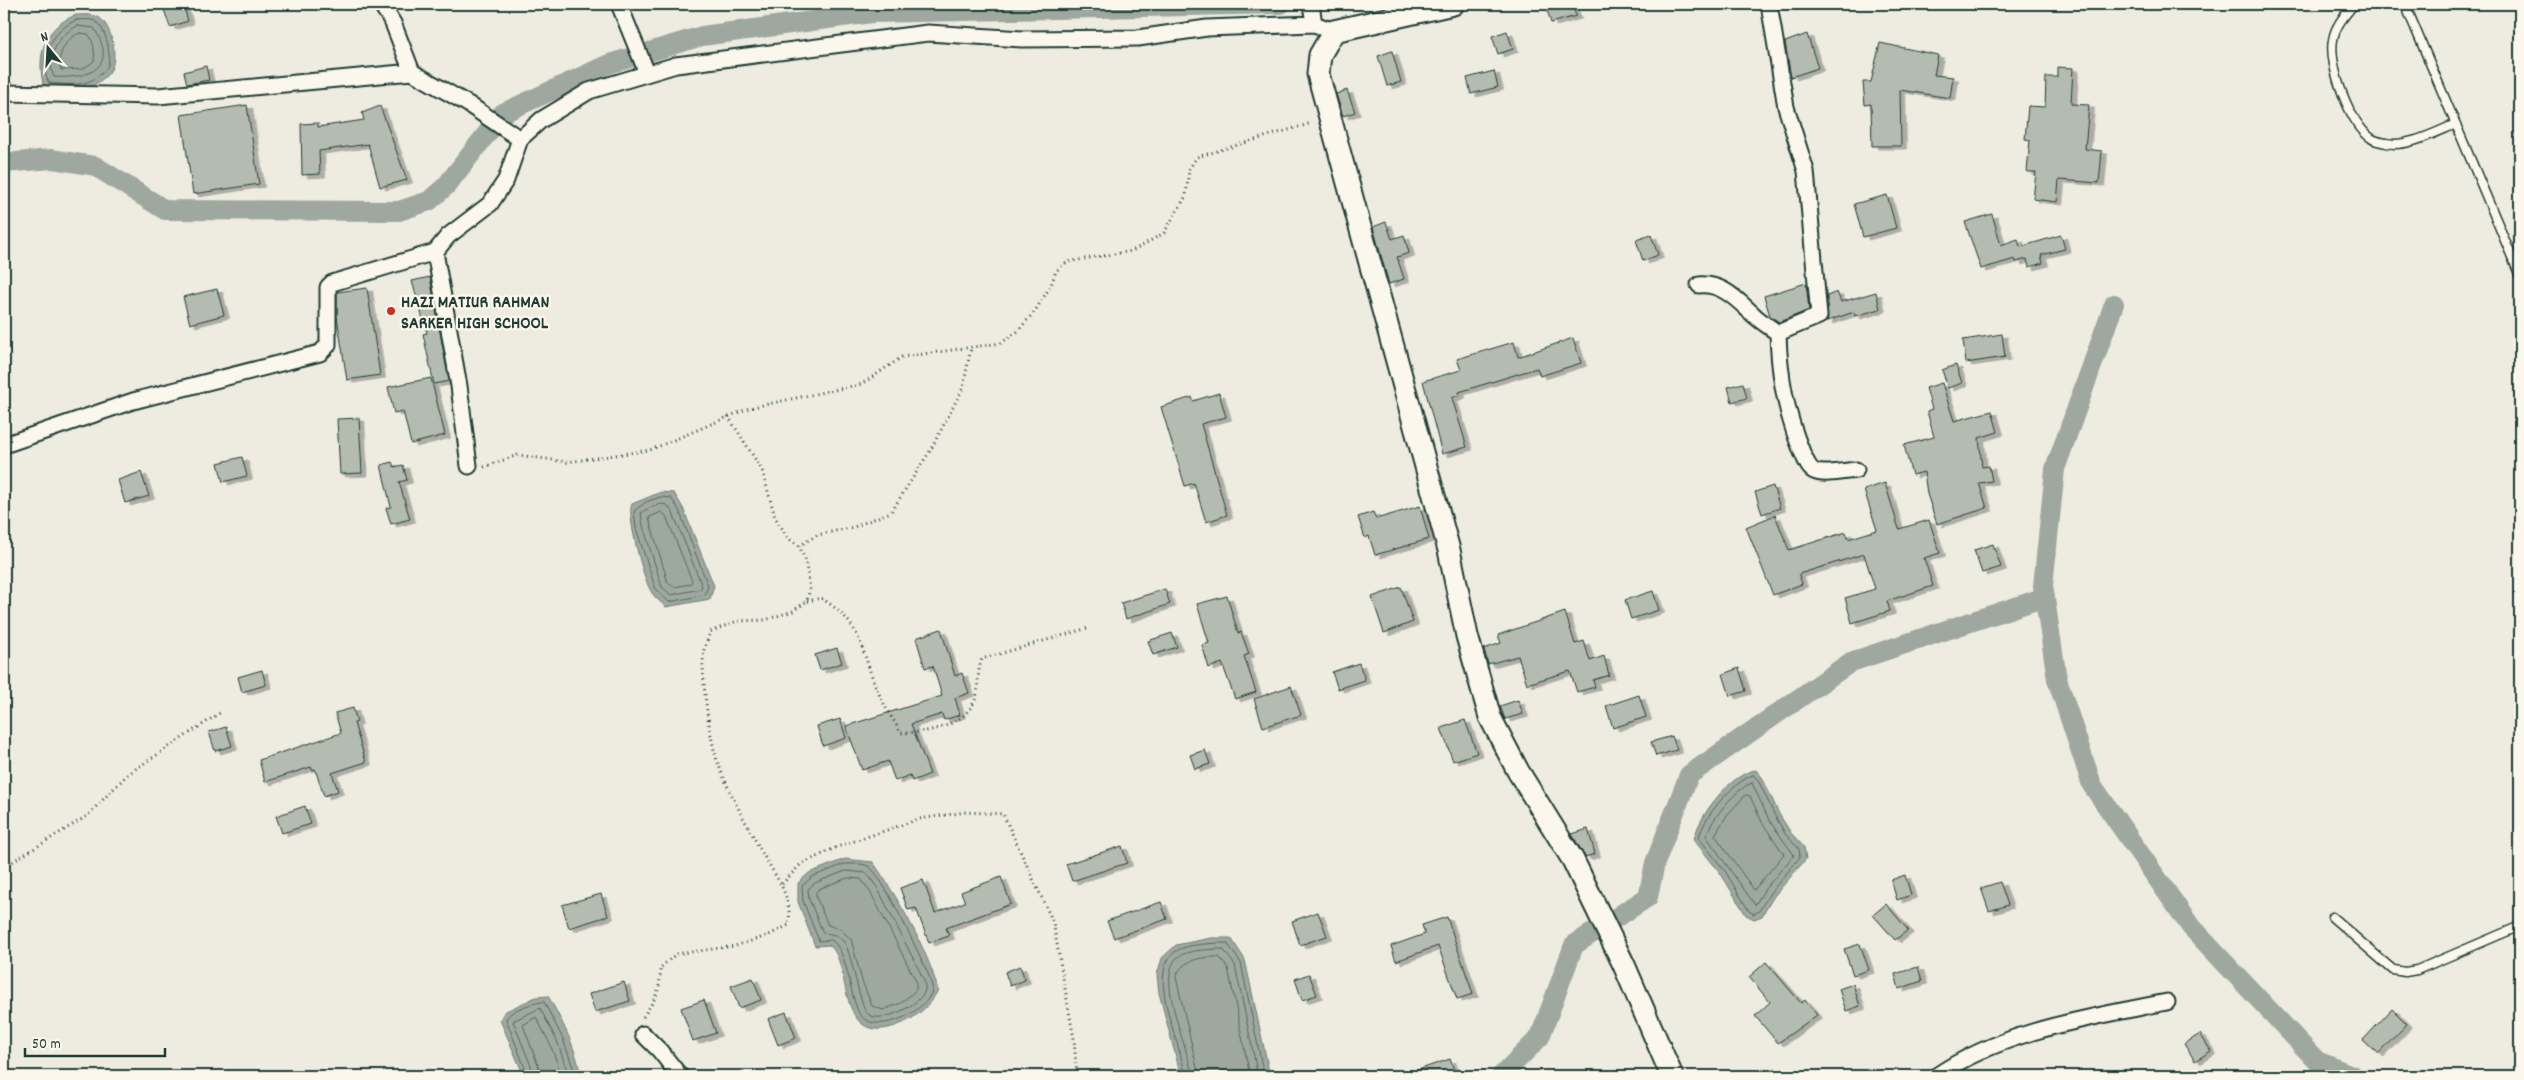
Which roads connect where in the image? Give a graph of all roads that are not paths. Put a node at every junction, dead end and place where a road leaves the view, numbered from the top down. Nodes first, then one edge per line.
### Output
1 (382, 4) edge
2 (619, 4) edge
3 (1452, 4) edge
4 (1769, 4) edge
5 (2354, 4) edge
6 (2405, 4) edge
7 (1312, 13) edge
8 (1334, 31) junction
9 (646, 71) junction
10 (412, 72) junction
11 (4, 93) edge
12 (2456, 124) junction
13 (520, 139) junction
14 (435, 252) junction
15 (2520, 276) edge
16 (1699, 285) dead end
17 (1778, 333) junction
18 (4, 445) edge
19 (469, 466) road end
20 (1856, 470) dead end
21 (2332, 916) dead end
22 (2520, 926) edge
23 (2167, 1002) dead end
24 (643, 1034) road end
25 (680, 1076) edge
26 (1672, 1076) edge
27 (1936, 1076) edge

1 - 10 street
2 - 9 street
3 - 8 main road
4 - 17 street
5 - 12 lane
6 - 12 lane
7 - 8 street
7 - 9 street
8 - 26 main road
9 - 13 street
10 - 11 street
10 - 13 street
12 - 15 lane
13 - 14 street
14 - 18 street
14 - 19 street
16 - 17 street
17 - 20 street
21 - 22 lane
23 - 27 street
24 - 25 street

